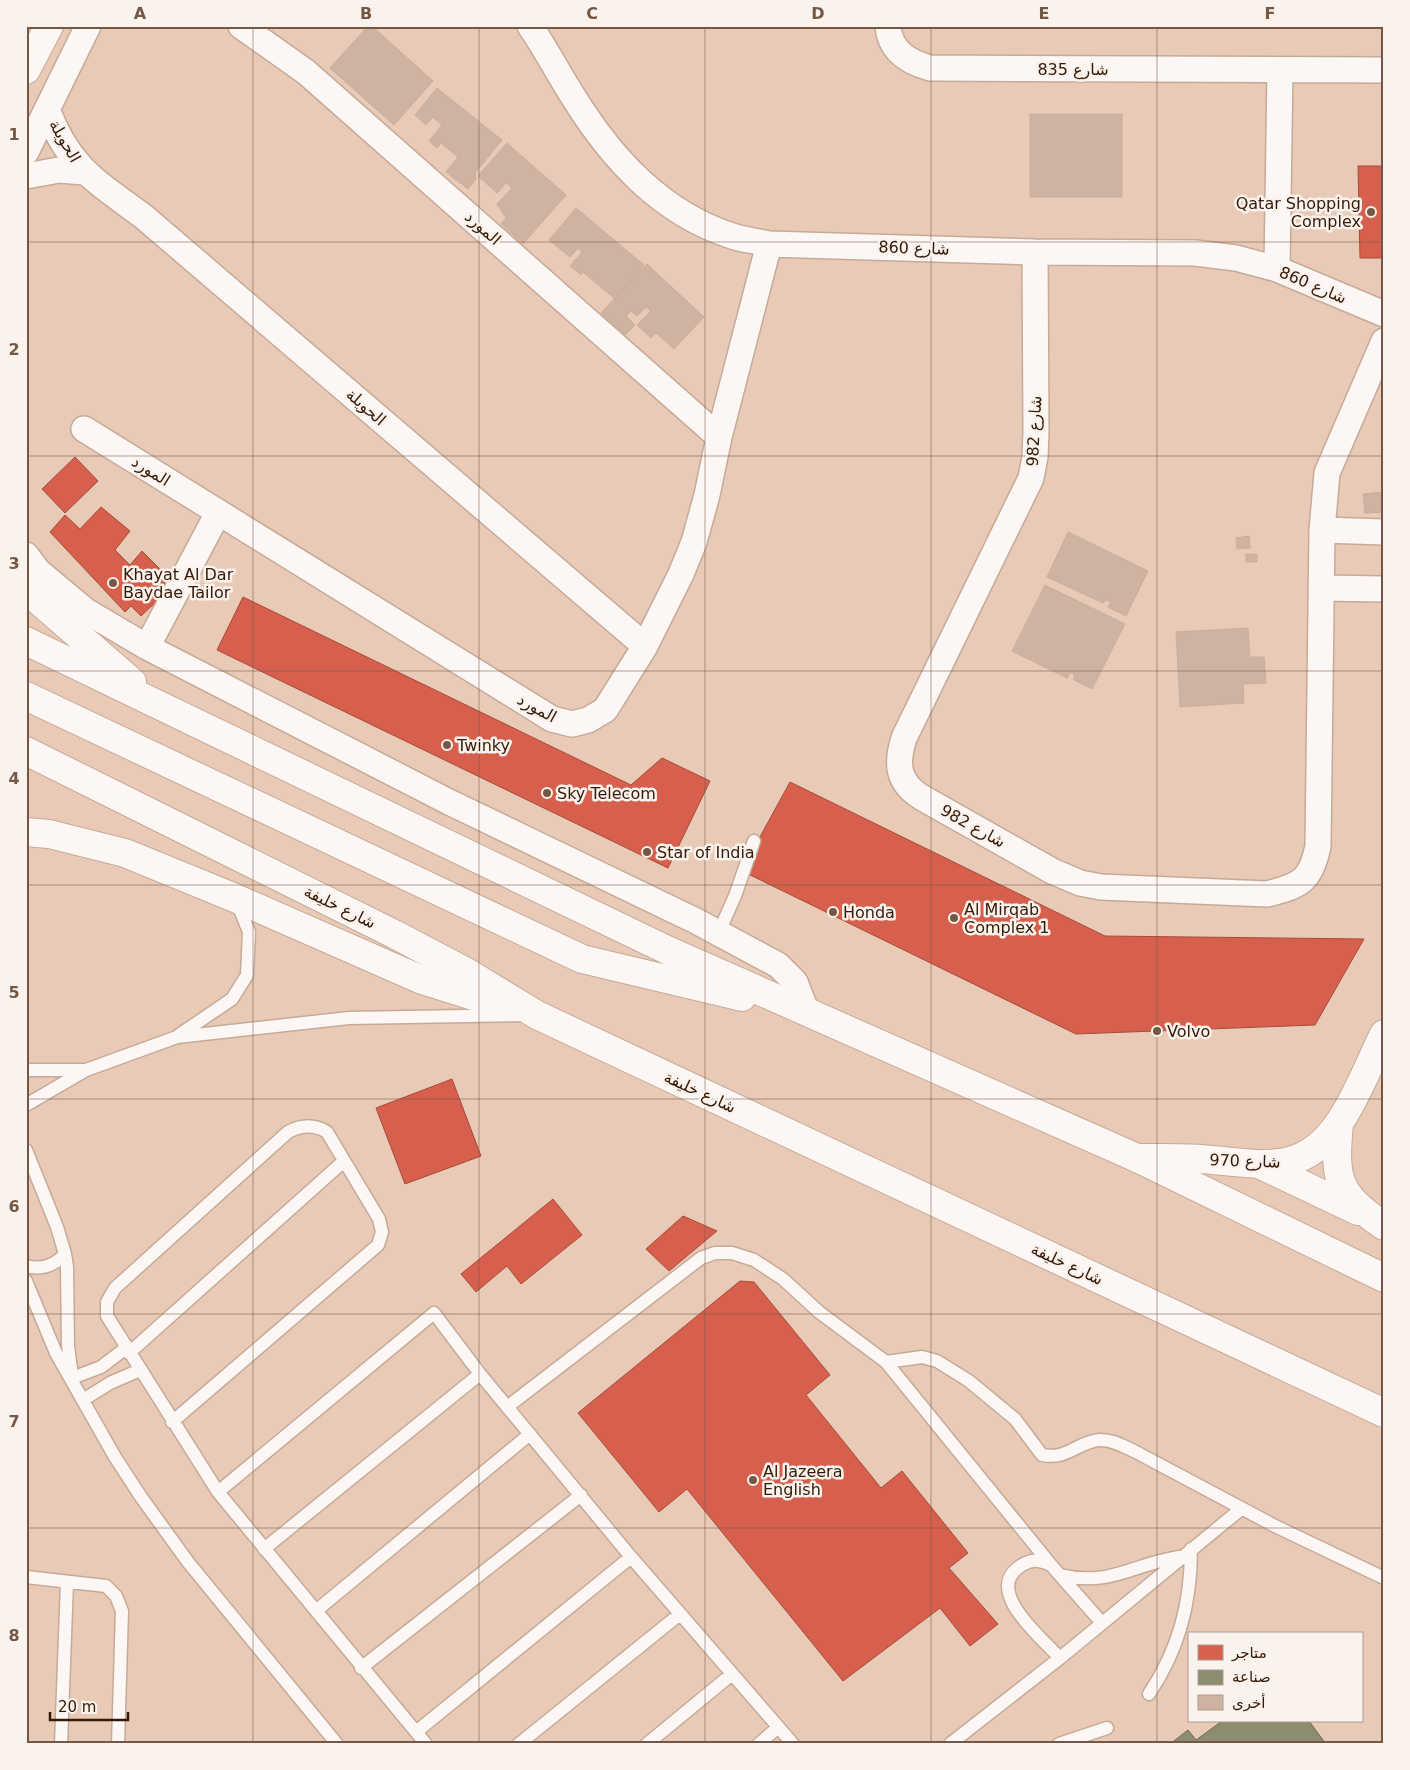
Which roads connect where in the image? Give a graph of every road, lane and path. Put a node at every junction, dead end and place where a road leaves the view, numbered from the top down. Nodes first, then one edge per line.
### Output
1 (49, 26) edge
2 (88, 26) edge
3 (241, 26) edge
4 (888, 26) edge
5 (533, 27) edge
6 (26, 70) edge
7 (1280, 70) junction
8 (1384, 70) edge
9 (47, 109) junction
10 (26, 152) edge
11 (84, 172) junction
12 (26, 176) edge
13 (769, 244) junction
14 (1035, 252) junction
15 (1277, 269) junction
16 (1384, 314) edge
17 (1384, 341) edge
18 (84, 429) dead end
19 (719, 437) junction
20 (218, 514) junction
21 (1322, 530) junction
22 (1384, 532) edge
23 (26, 555) edge
24 (26, 585) edge
25 (1321, 588) junction
26 (1384, 589) edge
27 (26, 641) edge
28 (645, 646) junction
29 (148, 647) junction
30 (26, 696) edge
31 (160, 706) junction
32 (26, 751) edge
33 (26, 832) edge
34 (754, 841) dead end
35 (235, 898) junction
36 (718, 934) junction
37 (807, 1013) junction
38 (536, 1015) junction
39 (1384, 1034) edge
40 (177, 1036) junction
41 (26, 1070) edge
42 (86, 1070) junction
43 (26, 1105) edge
44 (1339, 1123) junction
45 (26, 1150) edge
46 (1137, 1158) junction
47 (344, 1162) junction
48 (1258, 1164) junction
49 (1376, 1221) edge
50 (65, 1254) junction
51 (26, 1266) edge
52 (1384, 1278) edge
53 (26, 1281) edge
54 (127, 1350) junction
55 (886, 1362) junction
56 (140, 1370) junction
57 (480, 1374) junction
58 (72, 1378) junction
59 (83, 1400) junction
60 (508, 1408) junction
61 (1384, 1413) edge
62 (172, 1422) junction
63 (530, 1434) junction
64 (218, 1492) junction
65 (581, 1495) junction
66 (1241, 1509) junction
67 (1192, 1549) junction
68 (264, 1550) junction
69 (631, 1557) junction
70 (1181, 1557) junction
71 (1051, 1565) junction
72 (1060, 1575) junction
73 (26, 1577) edge
74 (1384, 1578) edge
75 (67, 1582) junction
76 (317, 1610) junction
77 (680, 1614) junction
78 (1102, 1623) junction
79 (1060, 1658) junction
80 (361, 1668) junction
81 (732, 1674) junction
82 (1149, 1694) dead end
83 (777, 1728) junction
84 (1107, 1728) dead end
85 (416, 1732) junction
86 (954, 1743) edge
87 (61, 1744) edge
88 (118, 1744) edge
89 (337, 1744) edge
90 (426, 1744) edge
91 (519, 1744) edge
92 (647, 1744) edge
93 (758, 1744) edge
94 (793, 1744) edge
95 (1058, 1744) edge

1 - 6 main road
2 - 9 street
3 - 19 street, المورد
4 - 7 street, شارع 835
5 - 13 street, شارع 860
7 - 8 street, شارع 835
7 - 15 street
9 - 10 street
9 - 11 street, الحويلة
11 - 12 street, الحويلة
11 - 28 street, الحويلة
13 - 14 street, شارع 860
13 - 19 street, المورد
14 - 15 street, شارع 860
14 - 25 street, شارع 982
15 - 16 street, شارع 860
17 - 21 street, شارع 982
18 - 20 street, المورد
19 - 28 street, المورد
20 - 28 street, المورد
20 - 29 street
21 - 22 street
21 - 25 street, شارع 982
23 - 29 street
24 - 31 main road
25 - 26 street
27 - 31 main road
29 - 36 street
30 - 37 main road
31 - 37 main road
32 - 38 main road, شارع خليفة
33 - 35 main road
34 - 36 lane
35 - 38 main road
35 - 40 lane
36 - 37 street
37 - 46 main road
38 - 40 lane
38 - 61 main road, شارع خليفة
39 - 44 main road, شارع 970
40 - 42 lane
41 - 42 lane
42 - 43 lane
44 - 48 main road, شارع 970
44 - 49 main road, شارع 970
45 - 50 lane
46 - 48 main road, شارع 970
46 - 52 main road
47 - 54 lane
47 - 54 lane
47 - 62 lane
48 - 49 main road
50 - 51 lane
50 - 58 lane
53 - 58 lane
54 - 56 lane
54 - 58 lane
55 - 60 lane
55 - 66 lane
55 - 71 lane
56 - 59 lane
56 - 62 lane
57 - 60 lane
57 - 64 lane
57 - 68 lane
58 - 59 lane
59 - 89 lane
60 - 63 lane
62 - 64 lane
63 - 65 lane
63 - 76 lane
64 - 68 lane
65 - 69 lane
65 - 80 lane
66 - 67 lane
66 - 74 lane
67 - 70 lane
67 - 82 lane
68 - 76 lane
69 - 77 lane
69 - 85 lane
70 - 72 lane
70 - 78 lane
71 - 72 lane
71 - 79 lane
72 - 78 lane
73 - 75 lane
75 - 87 lane
75 - 88 lane
76 - 80 lane
77 - 81 lane
77 - 91 lane
78 - 79 lane
79 - 86 lane
80 - 85 lane
81 - 83 lane
81 - 92 lane
83 - 93 lane
83 - 94 lane
84 - 95 lane
85 - 90 lane

